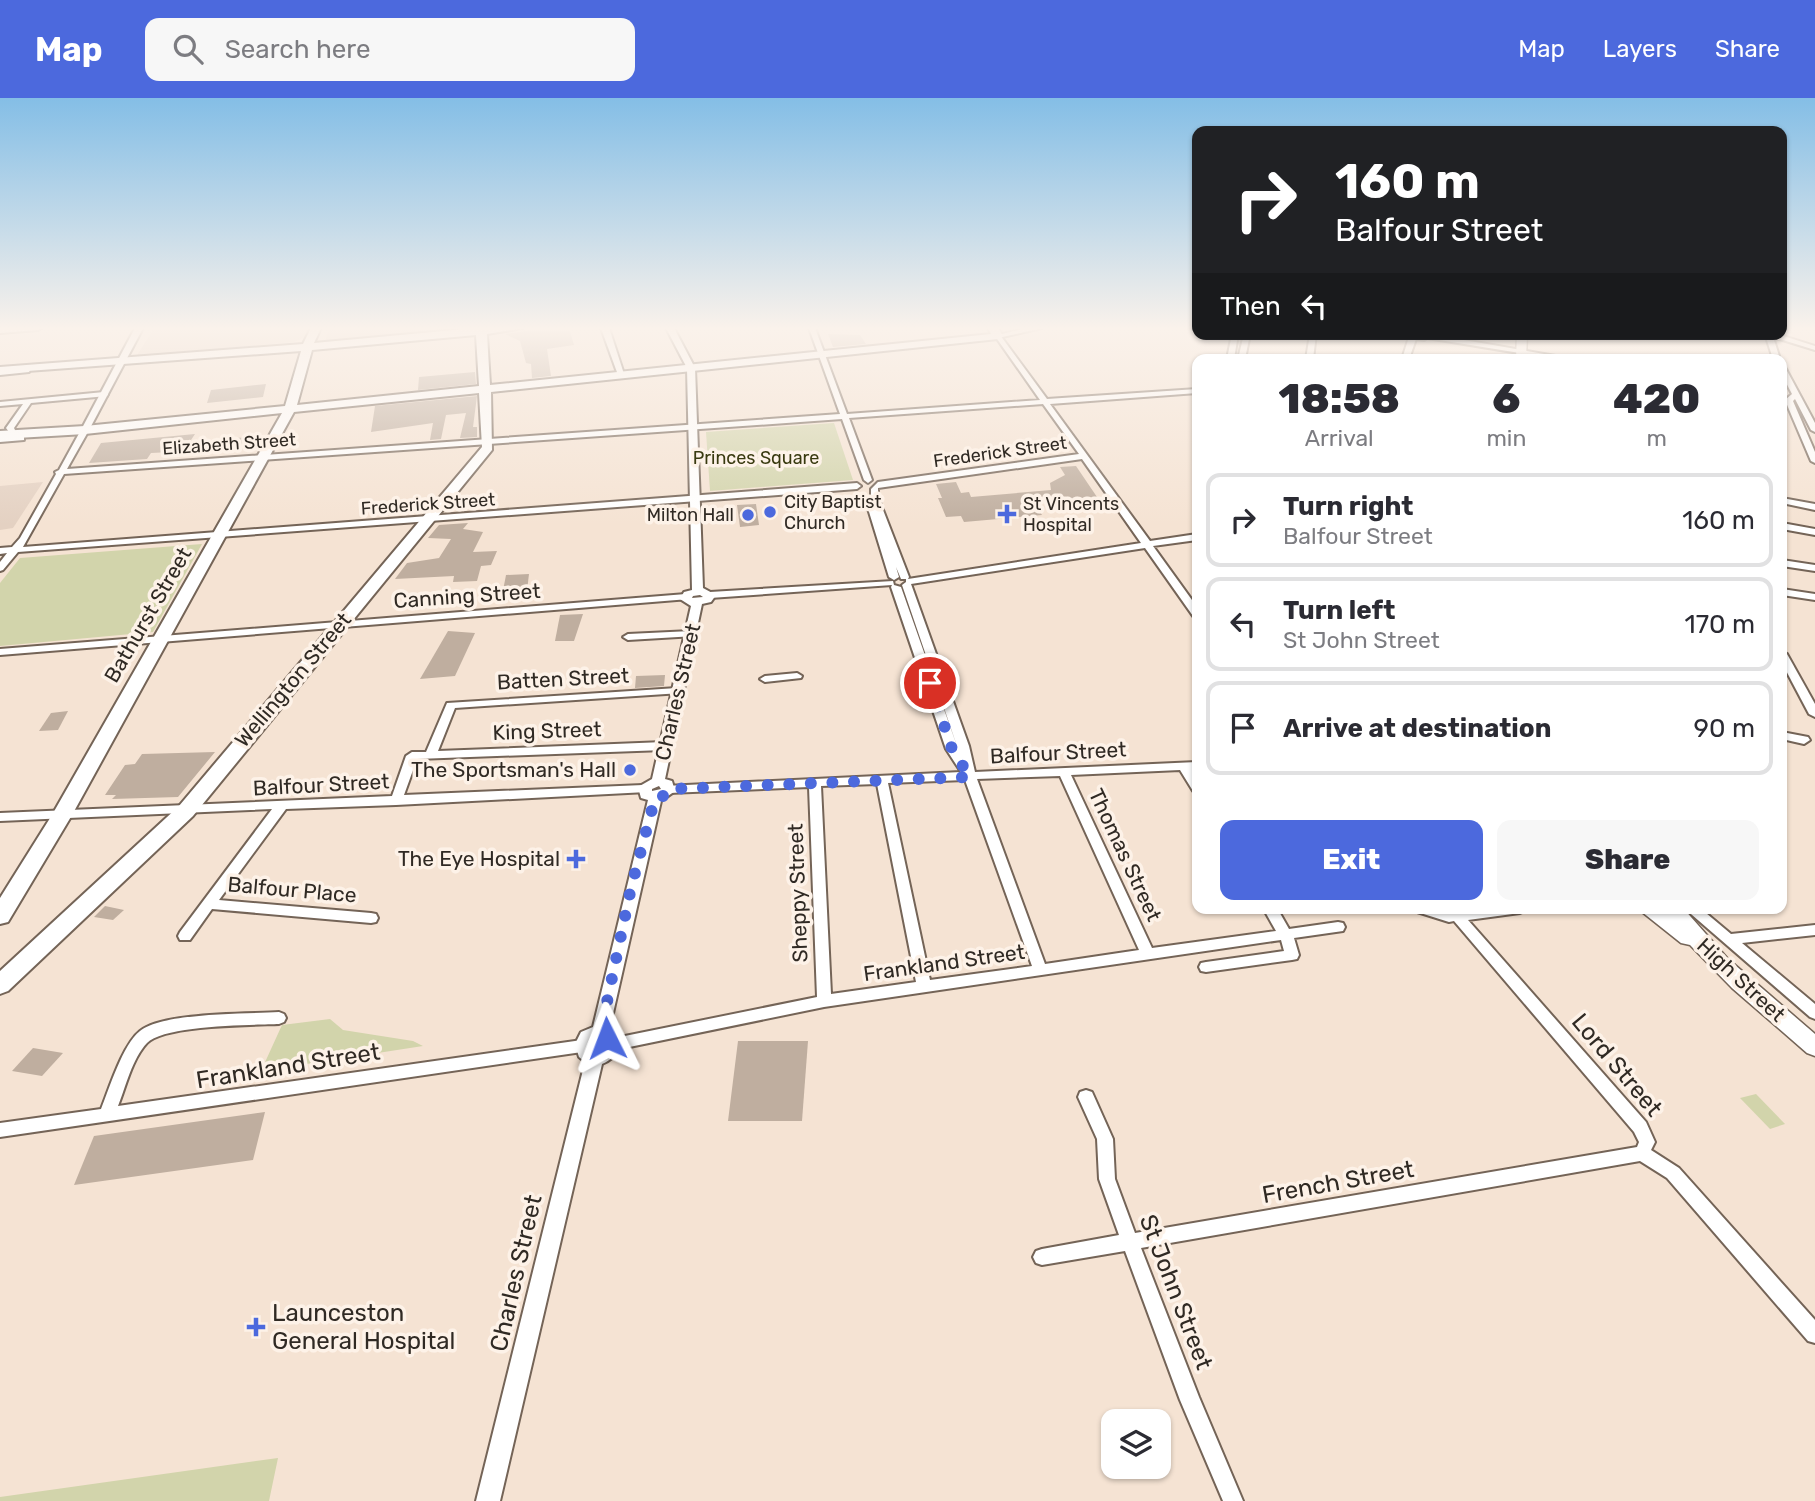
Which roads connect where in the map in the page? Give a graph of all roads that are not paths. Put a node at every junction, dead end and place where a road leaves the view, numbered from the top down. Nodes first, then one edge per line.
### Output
1 (294, 393) edge
2 (441, 393) edge
3 (485, 393) edge
4 (691, 393) edge
5 (835, 393) edge
6 (1039, 393) edge
7 (1163, 393) edge
8 (104, 394) joint
9 (1787, 395) edge
10 (1794, 396) junction
11 (29, 401) junction
12 (1045, 402) junction
13 (0, 404) edge
14 (290, 409) junction
15 (843, 417) junction
16 (691, 428) junction
17 (85, 430) junction
18 (1815, 430) edge
19 (15, 435) junction
20 (35, 435) junction
21 (0, 438) edge
22 (489, 442) junction
23 (265, 457) junction
24 (1084, 457) junction
25 (1815, 461) edge
26 (59, 472) junction
27 (869, 486) junction
28 (694, 499) junction
29 (1787, 502) edge
30 (1815, 507) edge
31 (429, 519) junction
32 (1787, 527) edge
33 (1815, 532) edge
34 (220, 535) junction
35 (1192, 538) edge
36 (1147, 545) junction
37 (15, 550) junction
38 (0, 551) edge
39 (1787, 564) edge
40 (0, 568) edge
41 (1815, 568) edge
42 (900, 582) junction
43 (1787, 593) edge
44 (710, 595) joint
45 (694, 597) junction
46 (1815, 597) edge
47 (1192, 607) edge
48 (340, 625) junction
49 (691, 634) junction
50 (628, 637) dead end
51 (163, 639) junction
52 (0, 652) edge
53 (1787, 663) edge
54 (797, 676) dead end
55 (765, 679) dead end
56 (677, 691) junction
57 (1815, 715) edge
58 (1787, 737) edge
59 (1804, 740) dead end
60 (664, 746) junction
61 (431, 755) junction
62 (1191, 766) edge
63 (1064, 772) junction
64 (970, 777) junction
65 (882, 781) junction
66 (815, 783) junction
67 (656, 789) junction
68 (396, 801) junction
69 (281, 806) junction
70 (186, 811) junction
71 (62, 815) junction
72 (0, 817) edge
73 (209, 904) junction
74 (1274, 914) edge
75 (1436, 914) edge
76 (1474, 914) edge
77 (1656, 914) edge
78 (1677, 914) edge
79 (1699, 914) edge
80 (0, 916) edge
81 (1458, 916) junction
82 (371, 918) dead end
83 (1338, 927) dead end
84 (1815, 930) edge
85 (1286, 935) junction
86 (185, 936) dead end
87 (1730, 939) junction
88 (1711, 953) junction
89 (1148, 954) junction
90 (1206, 967) dead end
91 (1041, 971) junction
92 (0, 985) edge
93 (924, 986) junction
94 (824, 1002) junction
95 (1815, 1013) edge
96 (279, 1018) dead end
97 (597, 1046) junction
98 (1815, 1047) edge
99 (1086, 1097) dead end
100 (106, 1115) junction
101 (0, 1130) edge
102 (1642, 1153) junction
103 (1130, 1242) junction
104 (1042, 1257) dead end
105 (1815, 1334) edge
106 (488, 1501) edge
107 (1233, 1501) edge

1 - 14 highway, Bathurst Street
2 - 14 highway
3 - 22 highway
4 - 16 street, Charles Street
5 - 15 street
6 - 12 street
7 - 12 street, Elizabeth Street
8 - 11 street
8 - 17 street
9 - 10 street
10 - 18 street
10 - 25 street
11 - 13 street
11 - 19 street
12 - 15 street, Elizabeth Street
12 - 24 street
14 - 17 highway
14 - 23 highway, Bathurst Street
15 - 16 street, Elizabeth Street
15 - 27 street
16 - 22 street, Elizabeth Street
16 - 28 street, Charles Street
17 - 20 highway
17 - 26 street
19 - 20 highway
19 - 21 highway
20 - 21 street
22 - 23 street, Elizabeth Street
22 - 31 highway, Wellington Street
23 - 26 street, Elizabeth Street
23 - 34 highway, Bathurst Street
24 - 27 street, Frederick Street
24 - 36 street
26 - 37 street
27 - 28 street, Frederick Street
27 - 42 street
28 - 31 street, Frederick Street
28 - 45 street, Charles Street
29 - 30 street
31 - 34 street, Frederick Street
31 - 48 highway, Wellington Street
32 - 33 street
34 - 37 street, Frederick Street
34 - 51 highway, Bathurst Street
35 - 36 street
36 - 42 street
36 - 47 street
37 - 38 street, Frederick Street
37 - 40 street
39 - 41 street
42 - 44 street
42 - 64 street
43 - 46 street
44 - 45 street
45 - 48 street, Canning Street
45 - 49 street, Charles Street
48 - 51 street, Canning Street
48 - 70 highway, Wellington Street
49 - 50 street
49 - 56 street, Charles Street
51 - 52 street, Canning Street
51 - 71 highway, Bathurst Street
53 - 57 street
54 - 55 street
56 - 60 street, Charles Street
56 - 61 street, Batten Street
58 - 59 street
60 - 61 street, King Street
60 - 67 street, Charles Street
61 - 68 street
62 - 63 street, Balfour Street
63 - 64 street, Balfour Street
63 - 89 street, Thomas Street
64 - 65 street, Balfour Street
64 - 91 street
65 - 66 street, Balfour Street
65 - 93 street
66 - 67 street, Balfour Street
66 - 94 street, Sheppy Street
67 - 68 street, Balfour Street
67 - 97 street, Charles Street
68 - 69 street, Balfour Street
69 - 70 street, Balfour Street
69 - 73 street, Balfour Place
70 - 71 street, Balfour Street
70 - 92 highway, Wellington Street
71 - 72 street, Balfour Street
71 - 80 highway, Bathurst Street
73 - 82 street, Balfour Place
73 - 86 street, Balfour Place
74 - 85 street
75 - 81 street
76 - 81 street
77 - 88 main road
78 - 88 main road, High Street
79 - 87 street, High Street
81 - 102 street, Lord Street
83 - 85 street, Frankland Street
84 - 87 street
85 - 89 street, Frankland Street
85 - 90 street
87 - 95 street, High Street
88 - 98 main road, High Street
89 - 91 street, Frankland Street
91 - 93 street, Frankland Street
93 - 94 street, Frankland Street
94 - 97 street, Frankland Street
96 - 100 street
97 - 100 street, Frankland Street
97 - 106 street, Charles Street
99 - 103 street, St John Street
100 - 101 street, Frankland Street
102 - 103 street, French Street
102 - 105 street, Lord Street
103 - 104 street, French Street
103 - 107 street, St John Street

